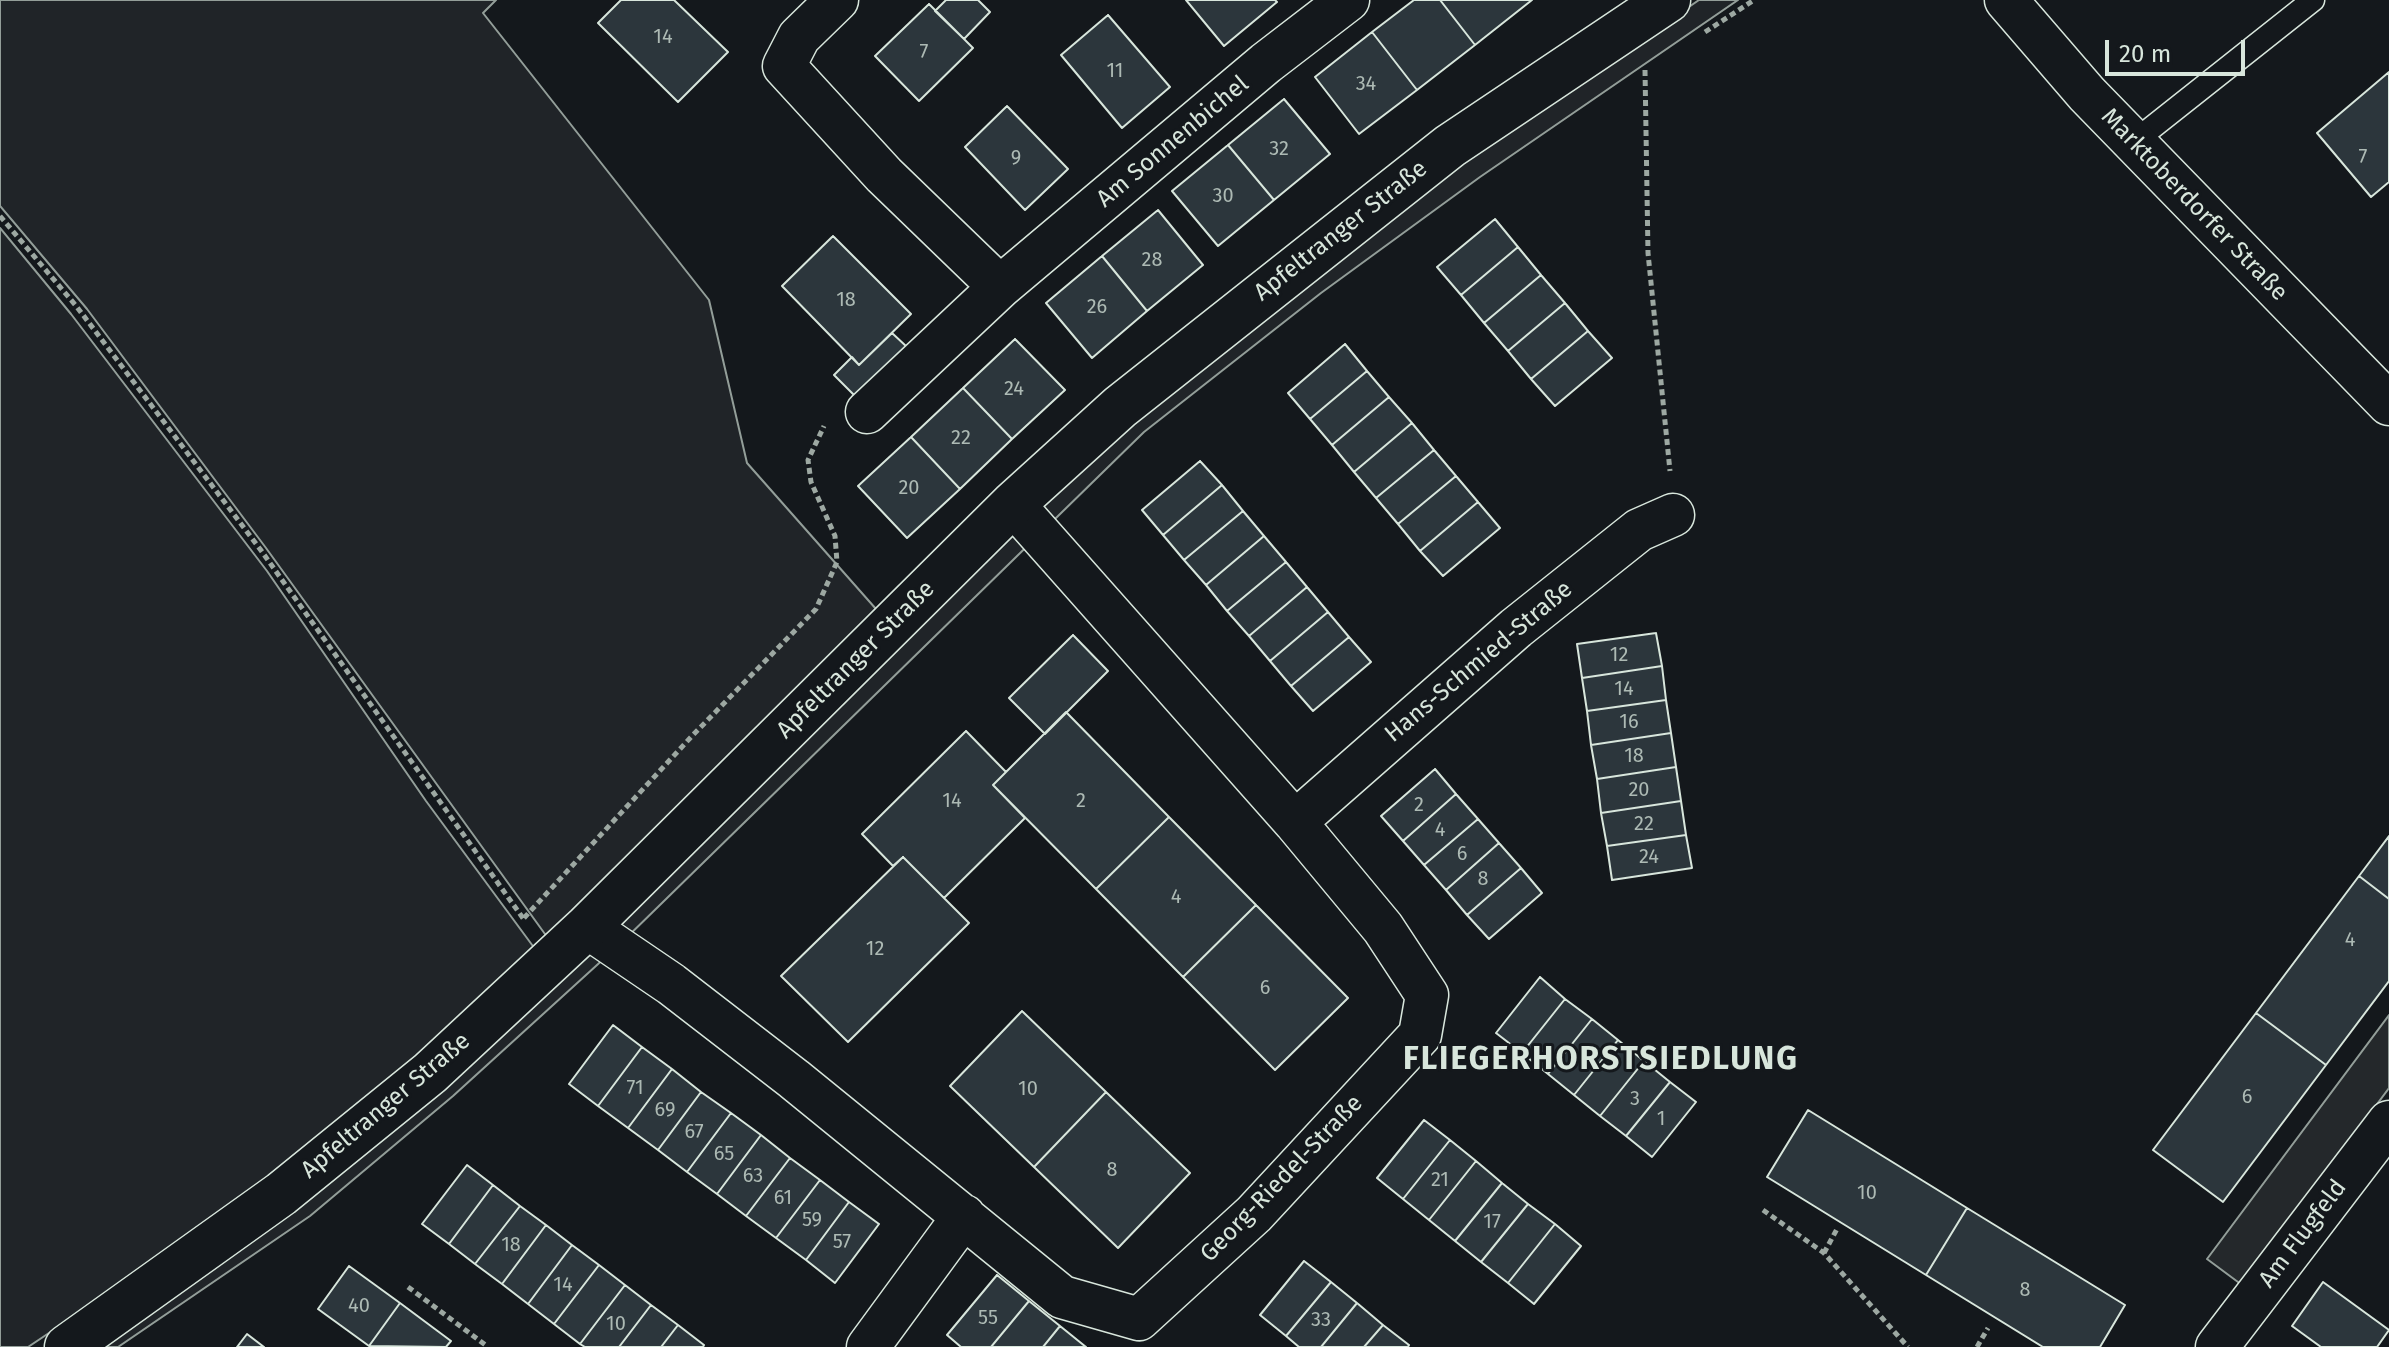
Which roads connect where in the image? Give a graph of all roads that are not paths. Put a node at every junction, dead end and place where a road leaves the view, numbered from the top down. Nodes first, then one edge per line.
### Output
1 (837, 0) edge
2 (1348, 0) edge
3 (1668, 0) edge
4 (2006, 0) edge
5 (2313, 0) edge
6 (2135, 141) junction
7 (1000, 287) junction
8 (2389, 404) edge
9 (867, 412) road end
10 (1013, 504) junction
11 (1673, 515) road end
12 (1295, 822) junction
13 (587, 927) junction
14 (2389, 1122) edge
15 (964, 1216) junction
16 (67, 1347) edge
17 (868, 1347) edge
18 (2217, 1347) edge

1 - 7 street
2 - 7 street, Am Sonnenbichel
3 - 10 street, Apfeltranger Straße
4 - 6 street, Marktoberdorfer Straße
5 - 6 lane
6 - 8 street, Marktoberdorfer Straße
7 - 9 street, Am Sonnenbichel
10 - 12 street, Georg-Riedel-Straße
10 - 13 street, Apfeltranger Straße
11 - 12 street, Hans-Schmied-Straße
12 - 15 street, Georg-Riedel-Straße
13 - 15 street, Georg-Riedel-Straße
13 - 16 street, Apfeltranger Straße
14 - 18 street, Am Flugfeld
15 - 17 street

